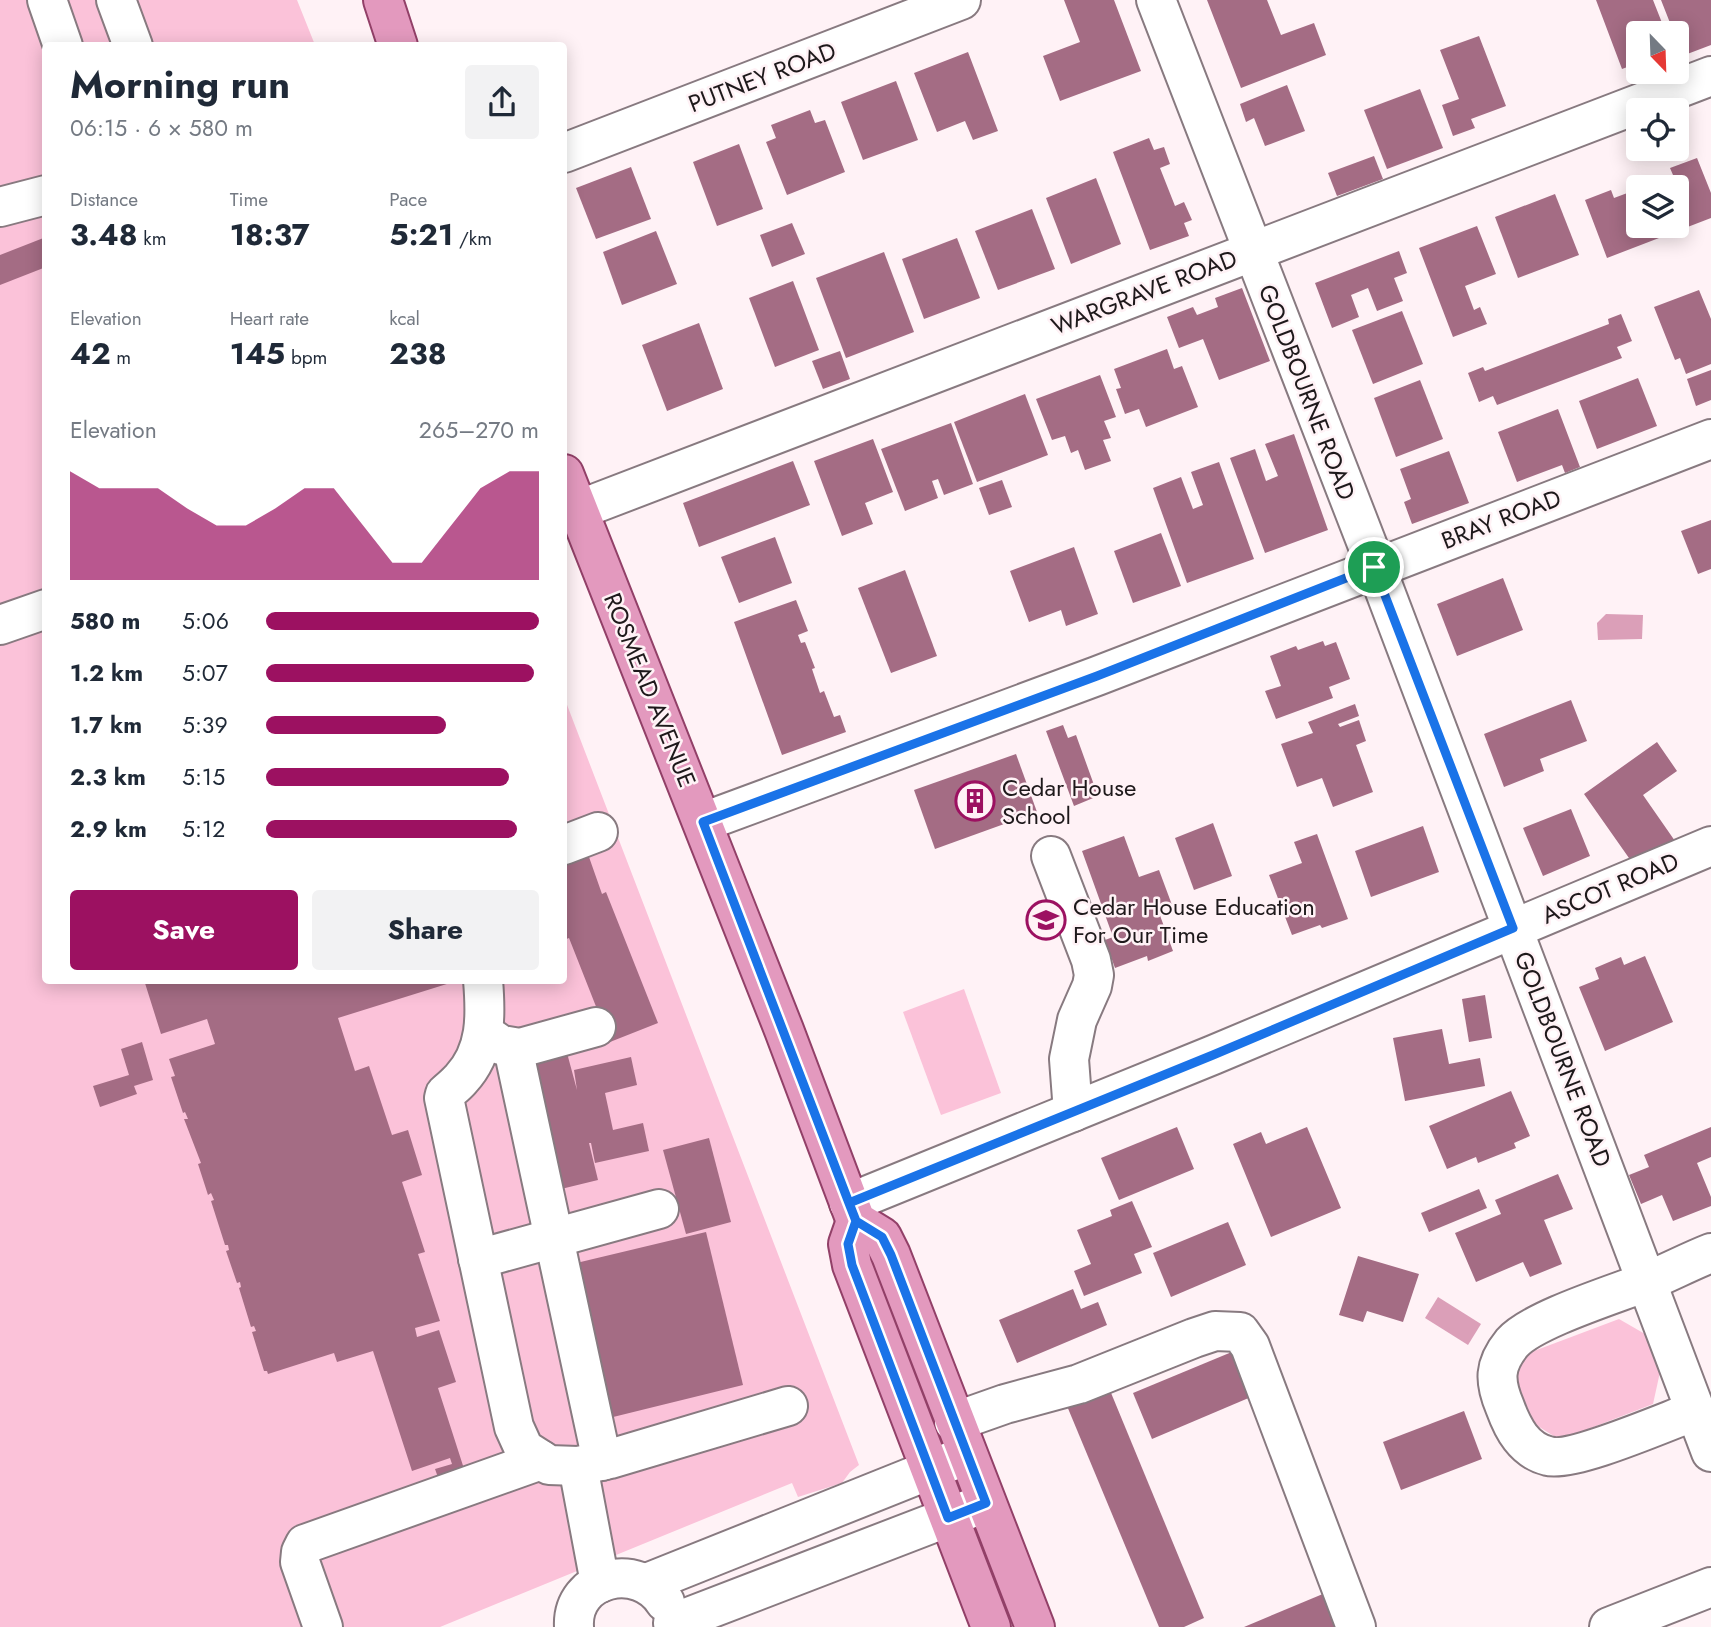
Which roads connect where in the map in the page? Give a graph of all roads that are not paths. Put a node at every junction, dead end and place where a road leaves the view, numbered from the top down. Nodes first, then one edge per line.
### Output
1 (47, 0) edge
2 (116, 0) edge
3 (383, 0) edge
4 (961, 0) edge
5 (1156, 0) edge
6 (62, 42) edge
7 (132, 42) edge
8 (397, 42) edge
9 (1711, 76) edge
10 (567, 152) edge
11 (42, 196) edge
12 (0, 207) edge
13 (1252, 250) junction
14 (1711, 439) edge
15 (567, 482) edge
16 (578, 510) junction
17 (1374, 567) junction
18 (42, 609) edge
19 (0, 625) edge
20 (703, 822) junction
21 (1711, 846) edge
22 (1051, 856) dead end
23 (1513, 928) junction
24 (484, 984) edge
25 (596, 1027) dead end
26 (499, 1041) junction
27 (1073, 1112) junction
28 (659, 1209) dead end
29 (853, 1212) junction
30 (553, 1239) junction
31 (1711, 1253) edge
32 (478, 1259) junction
33 (1646, 1282) junction
34 (788, 1406) dead end
35 (1695, 1411) junction
36 (961, 1438) junction
37 (1711, 1452) edge
38 (541, 1460) junction
39 (590, 1463) junction
40 (929, 1470) junction
41 (986, 1503) junction
42 (948, 1518) junction
43 (600, 1583) junction
44 (648, 1583) junction
45 (1711, 1587) edge
46 (673, 1625) edge
47 (323, 1627) edge
48 (573, 1627) edge
49 (991, 1627) edge
50 (1035, 1627) edge
51 (1356, 1627) edge
52 (1609, 1627) edge

1 - 6 street
2 - 7 street
3 - 8 main road
4 - 10 street, PUTNEY ROAD
5 - 13 street, GOLDBOURNE ROAD
9 - 13 street, WARGRAVE ROAD
11 - 12 street
13 - 16 street, WARGRAVE ROAD
13 - 17 street, GOLDBOURNE ROAD
14 - 17 street, BRAY ROAD
15 - 16 main road, ROSMEAD AVENUE
16 - 20 main road, ROSMEAD AVENUE
17 - 20 street, BRAY ROAD
17 - 23 street, GOLDBOURNE ROAD
18 - 19 street
20 - 29 main road, ROSMEAD AVENUE
21 - 23 street, ASCOT ROAD
22 - 27 street
23 - 27 street, ASCOT ROAD
23 - 33 street, GOLDBOURNE ROAD
24 - 26 street
25 - 26 street
26 - 30 street
26 - 32 street
27 - 29 street, ASCOT ROAD
28 - 30 street
29 - 36 main road
29 - 40 main road
30 - 32 street
30 - 39 street
31 - 33 street
32 - 38 street
33 - 35 street, GOLDBOURNE ROAD
33 - 35 street
34 - 39 street
35 - 37 street, GOLDBOURNE ROAD
36 - 40 street
36 - 41 main road
36 - 51 street
38 - 39 street
38 - 47 street
39 - 43 street
40 - 42 main road
40 - 44 street
41 - 42 street
41 - 50 main road
42 - 46 street
42 - 49 main road
43 - 44 street
43 - 48 street
44 - 46 street
45 - 52 street

